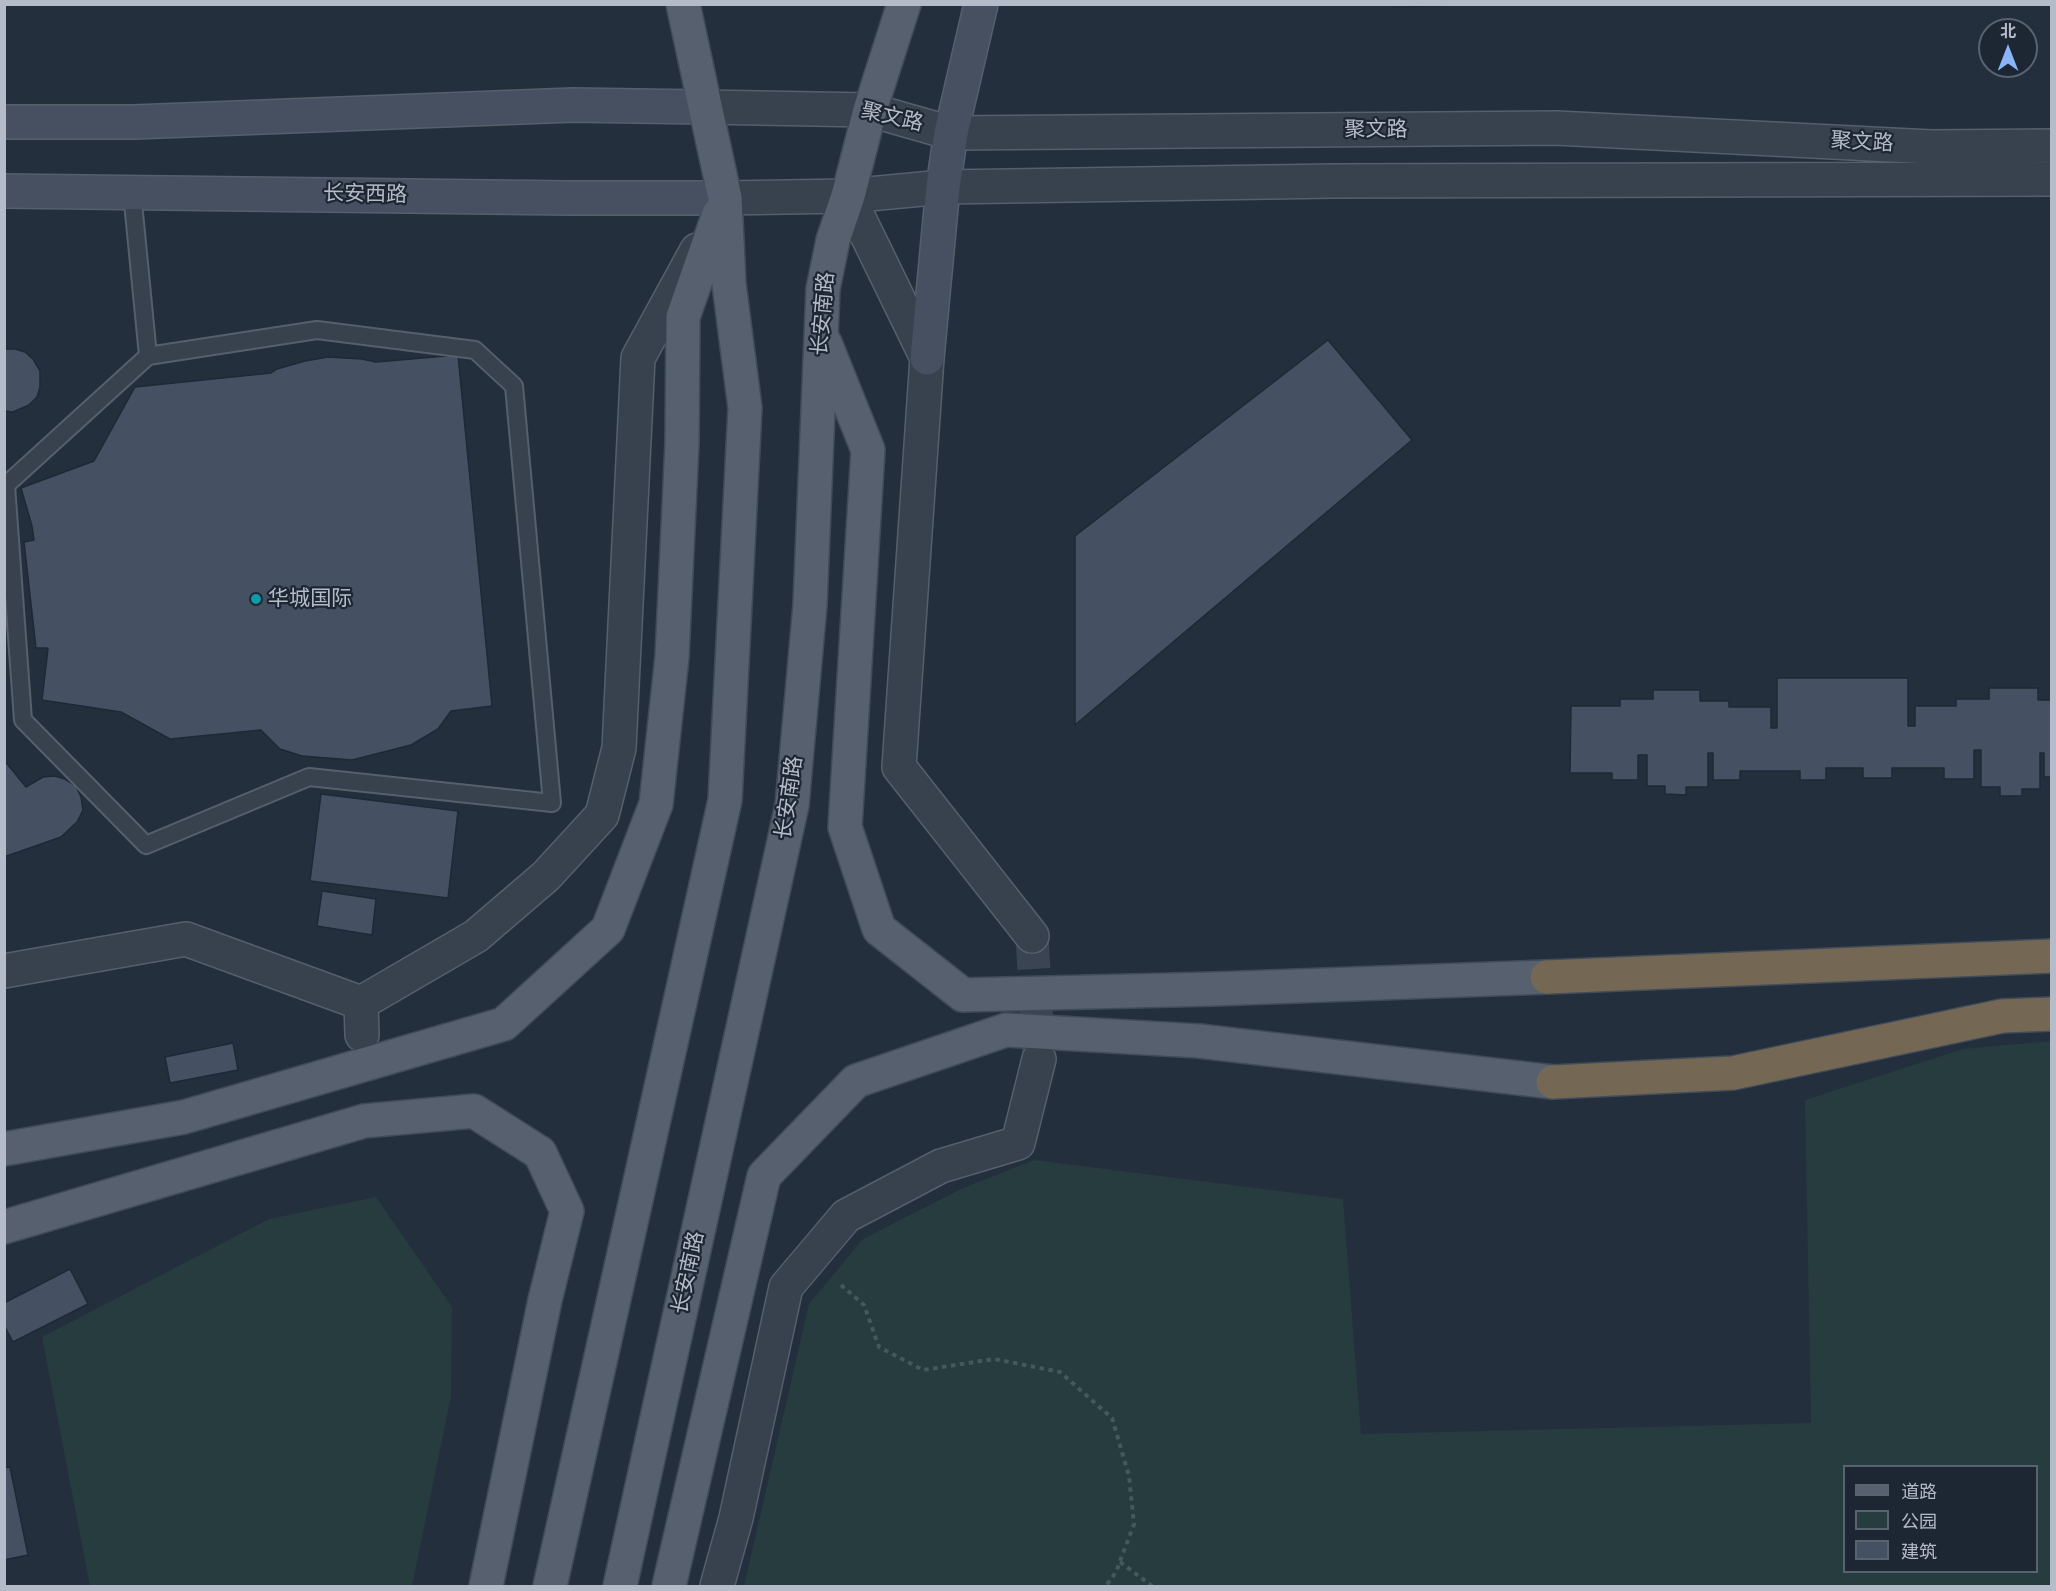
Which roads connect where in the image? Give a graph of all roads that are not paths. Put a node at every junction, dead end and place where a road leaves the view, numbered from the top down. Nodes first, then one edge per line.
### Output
1 (683, 4) edge
2 (904, 4) edge
3 (981, 4) edge
4 (704, 107) junction
5 (870, 110) junction
6 (4, 122) edge
7 (951, 133) junction
8 (2052, 146) edge
9 (2052, 179) edge
10 (943, 187) junction
11 (4, 191) edge
12 (132, 192) junction
13 (848, 196) junction
14 (725, 198) junction
15 (820, 333) junction
16 (148, 356) junction
17 (927, 358) junction
18 (1032, 936) tunnel mouth
19 (2052, 956) edge
20 (4, 971) edge
21 (1547, 977) joint
22 (361, 1003) junction
23 (2052, 1014) edge
24 (362, 1035) dead end
25 (1039, 1059) tunnel mouth
26 (1552, 1082) joint
27 (4, 1149) edge
28 (4, 1227) edge
29 (486, 1587) edge
30 (550, 1587) edge
31 (620, 1587) edge
32 (669, 1587) edge
33 (717, 1587) edge

1 - 4 main road
2 - 5 main road, 长安南路
3 - 7 main road
4 - 5 street, 聚文路
4 - 6 main road
4 - 14 main road
5 - 7 street, 聚文路
5 - 13 main road, 长安南路
7 - 8 street, 聚文路
7 - 10 main road
9 - 10 street, 聚文路
10 - 13 street, 聚文路
10 - 17 main road
11 - 12 main road, 长安西路
12 - 14 main road, 长安西路
12 - 16 lane
13 - 14 street, 聚文路
13 - 15 main road, 长安南路
13 - 17 street
14 - 22 street
14 - 27 main road
14 - 30 main road
15 - 21 main road
15 - 31 main road, 长安南路
16 - 16 lane
17 - 18 street
19 - 21 highway
20 - 22 street
22 - 24 street
23 - 26 highway
25 - 33 street
26 - 32 main road
28 - 29 main road

